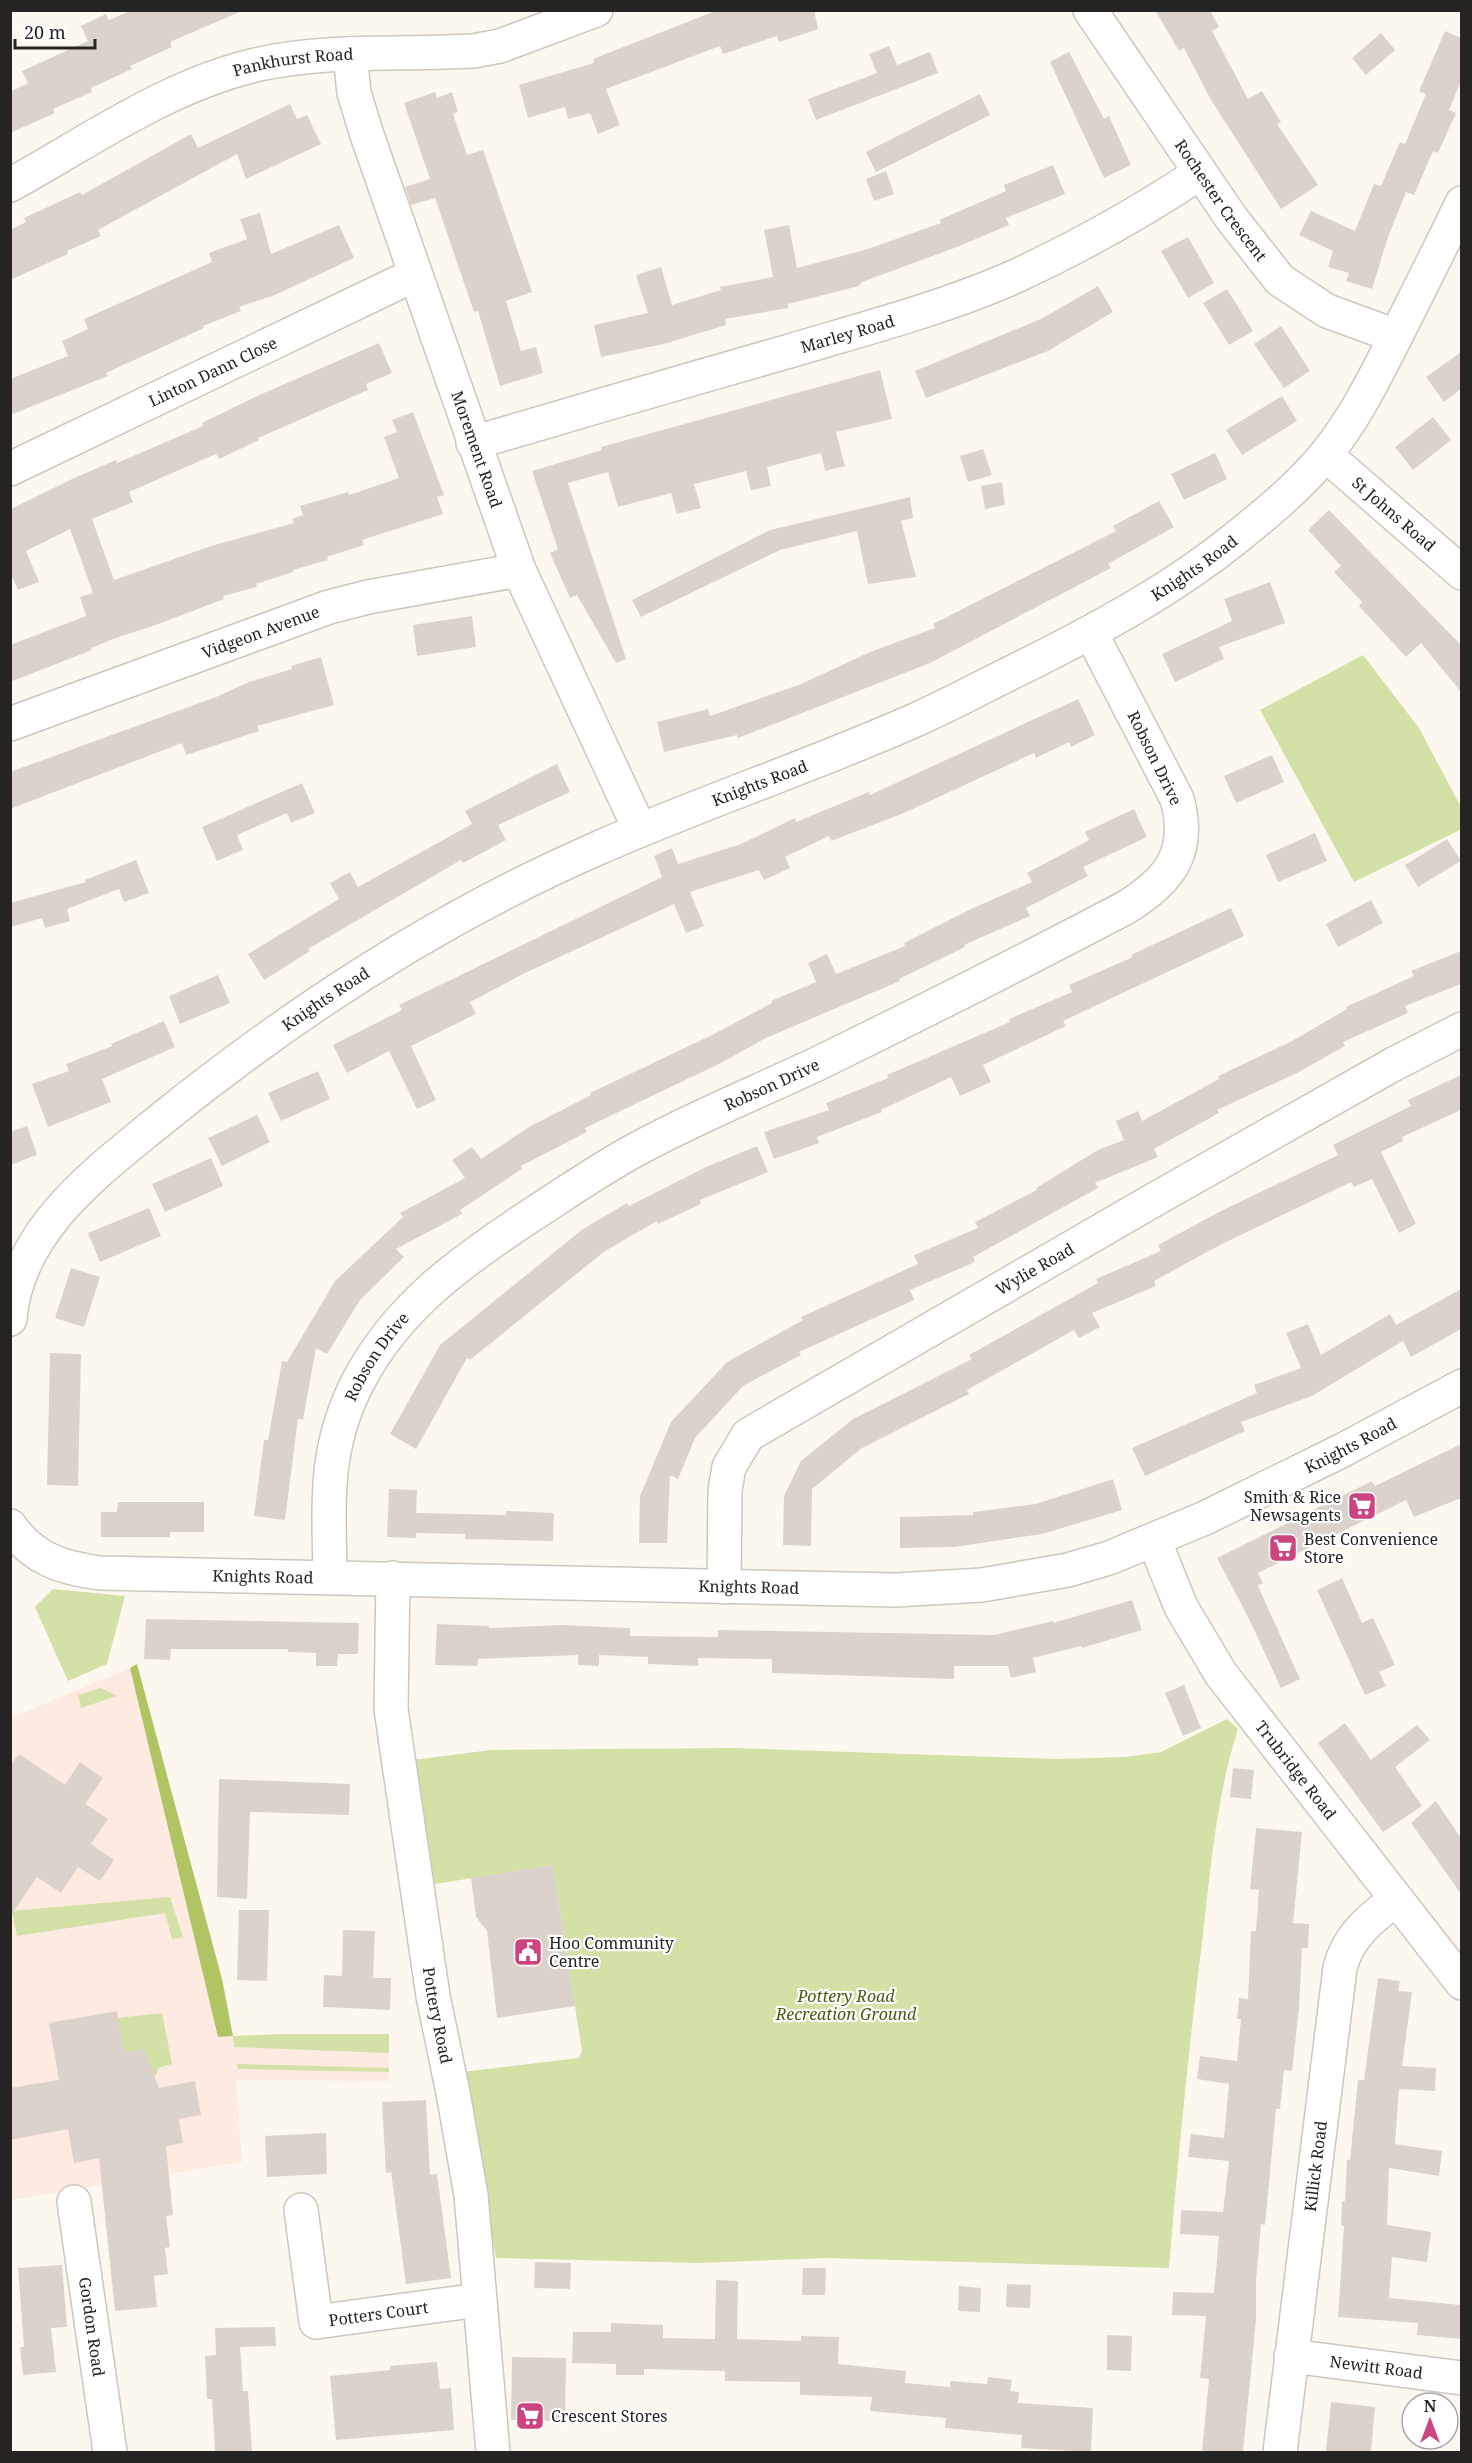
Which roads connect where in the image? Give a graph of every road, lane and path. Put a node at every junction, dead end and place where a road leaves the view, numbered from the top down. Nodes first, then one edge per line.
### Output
1 (596, 10) edge
2 (1090, 10) edge
3 (350, 54) junction
4 (1200, 173) junction
5 (10, 185) edge
6 (1461, 203) edge
7 (414, 274) junction
8 (1396, 336) junction
9 (473, 442) junction
10 (1326, 454) junction
11 (10, 469) edge
12 (519, 570) junction
13 (1461, 573) edge
14 (1091, 633) junction
15 (10, 724) edge
16 (640, 830) junction
17 (1461, 1029) edge
18 (11, 1309) edge
19 (1461, 1386) edge
20 (10, 1526) edge
21 (1154, 1540) junction
22 (330, 1576) junction
23 (393, 1578) junction
24 (724, 1587) junction
25 (1395, 1900) junction
26 (1461, 1983) edge
27 (74, 2202) dead end
28 (301, 2210) dead end
29 (479, 2300) junction
30 (1291, 2356) junction
31 (1461, 2378) edge
32 (110, 2452) edge
33 (493, 2452) edge
34 (1280, 2452) edge

1 - 3 street, Pankhurst Road
2 - 4 street, Rochester Crescent
3 - 5 street, Pankhurst Road
3 - 7 street, Morement Road
4 - 8 street, Rochester Crescent
4 - 9 street, Marley Road
6 - 8 street, Knights Road
7 - 9 street, Morement Road
7 - 11 street, Linton Dann Close
8 - 10 street, Knights Road
9 - 12 street, Morement Road
10 - 13 street, St Johns Road
10 - 14 street, Knights Road
12 - 15 street, Vidgeon Avenue
12 - 16 street, Morement Road
14 - 16 street, Knights Road
14 - 22 street, Robson Drive
16 - 18 street, Knights Road
17 - 24 street, Wylie Road
19 - 21 street, Knights Road
20 - 22 street, Knights Road
21 - 24 street, Knights Road
21 - 25 street, Trubridge Road
22 - 23 street, Knights Road
23 - 24 street, Knights Road
23 - 29 street, Pottery Road
25 - 26 street, Trubridge Road
25 - 30 street, Killick Road
27 - 32 street, Gordon Road
28 - 29 street, Potters Court
29 - 33 street, Pottery Road
30 - 31 street, Newitt Road
30 - 34 street, Killick Road

